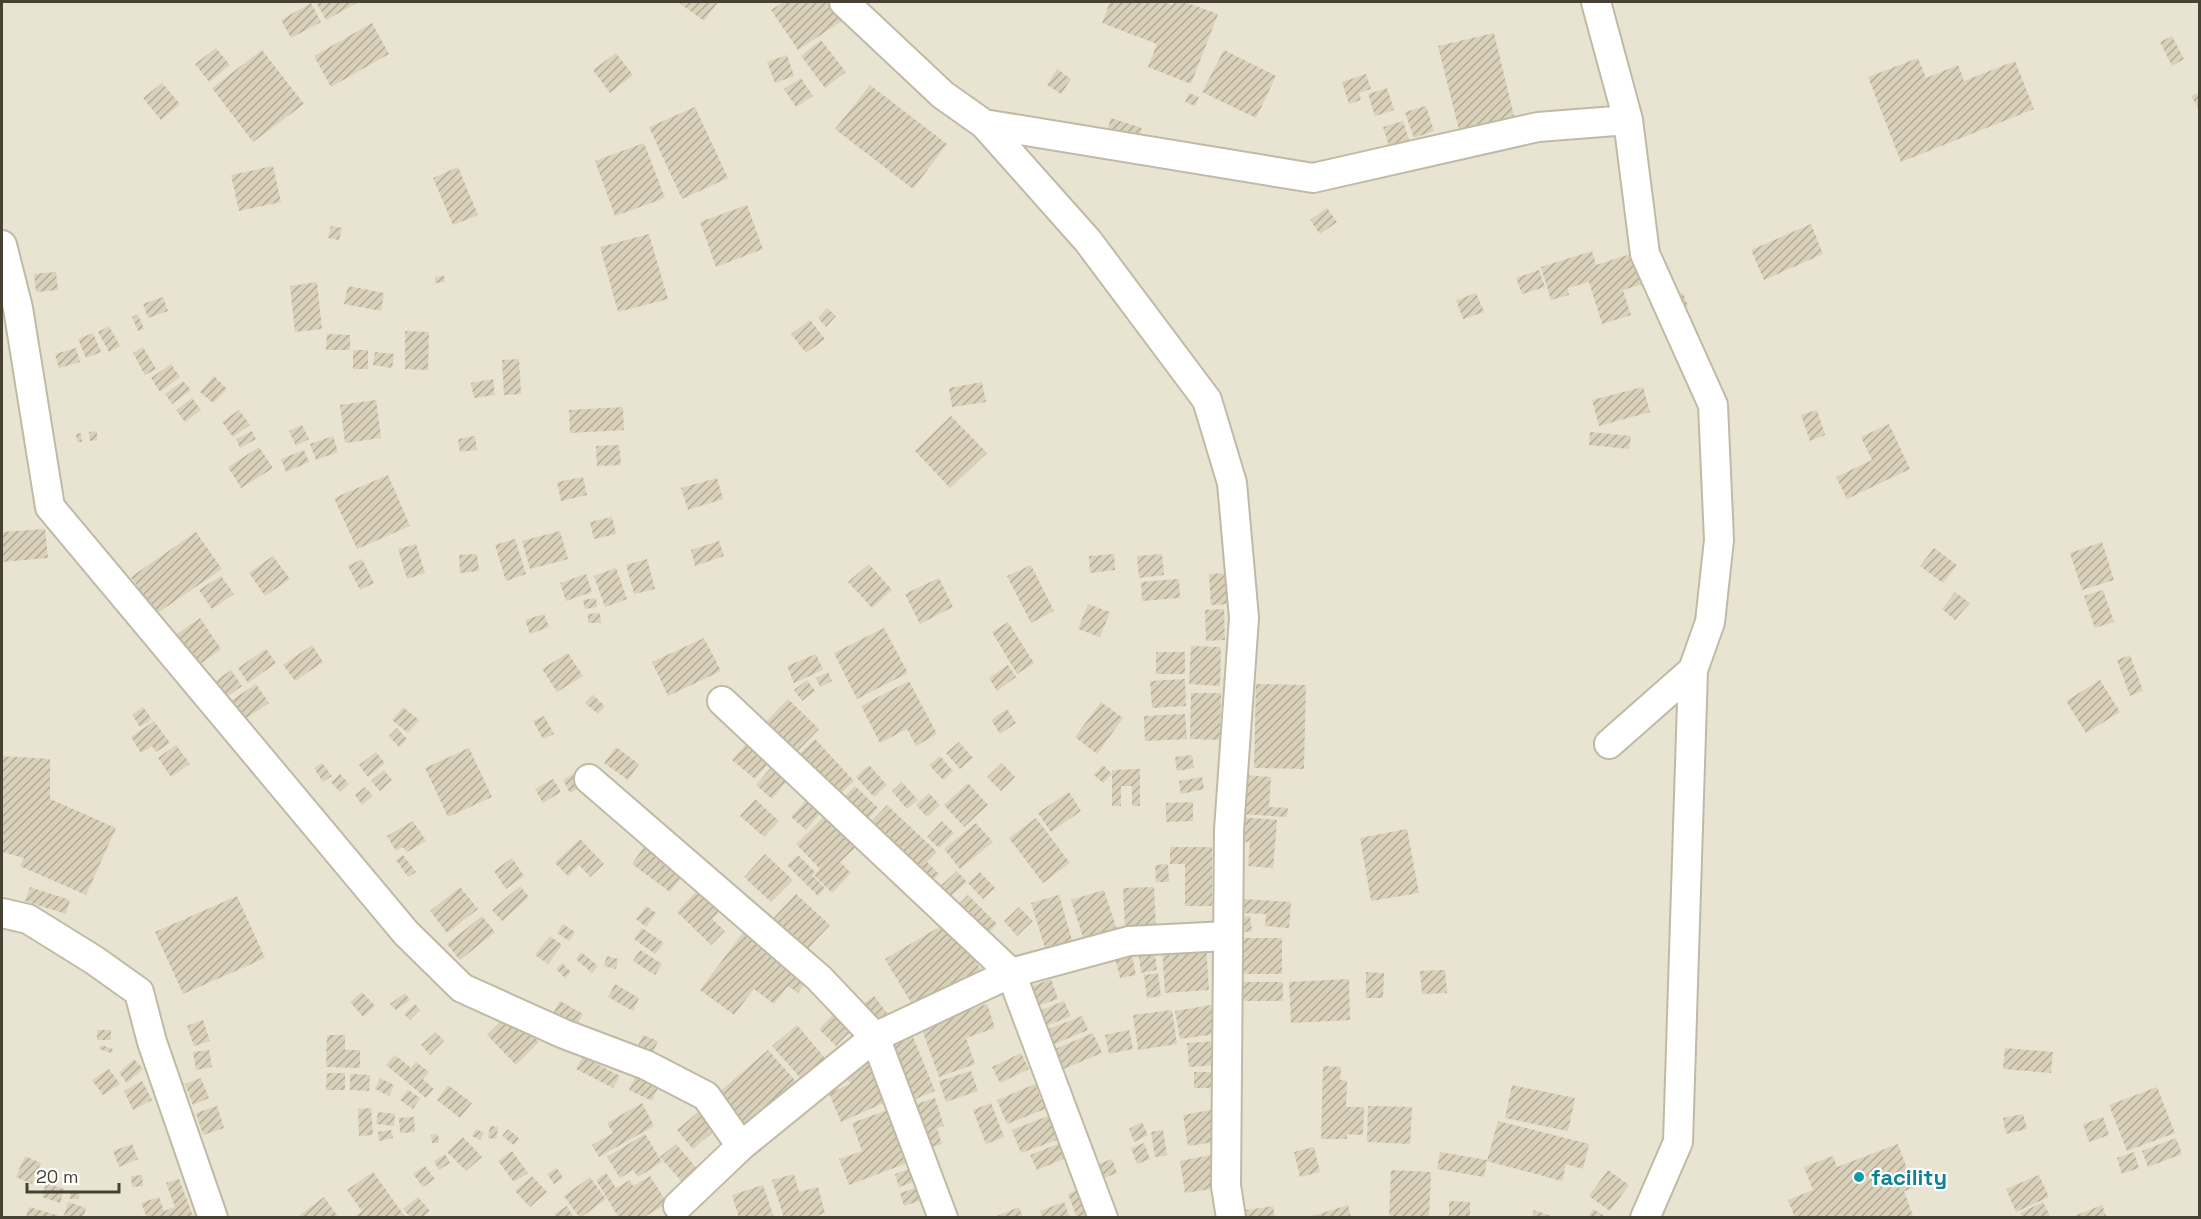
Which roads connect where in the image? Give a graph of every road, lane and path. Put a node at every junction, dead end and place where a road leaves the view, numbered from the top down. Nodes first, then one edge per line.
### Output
1 (844, 2) edge
2 (1596, 2) edge
3 (1628, 120) junction
4 (984, 124) junction
5 (2, 245) edge
6 (1693, 670) junction
7 (722, 701) dead end
8 (1609, 744) dead end
9 (589, 779) dead end
10 (2, 913) edge
11 (1227, 936) junction
12 (1011, 973) junction
13 (874, 1037) junction
14 (741, 1146) junction
15 (678, 1206) dead end
16 (213, 1218) edge
17 (943, 1218) edge
18 (1103, 1218) edge
19 (1231, 1218) edge
20 (1645, 1218) edge

1 - 4 street
2 - 3 street
3 - 4 street
3 - 6 street
4 - 11 street
5 - 14 street
6 - 8 street
6 - 20 street
7 - 12 street
9 - 13 street
10 - 16 street
11 - 12 street
11 - 19 street
12 - 13 street
12 - 18 street
13 - 14 street
13 - 17 street
14 - 15 street

